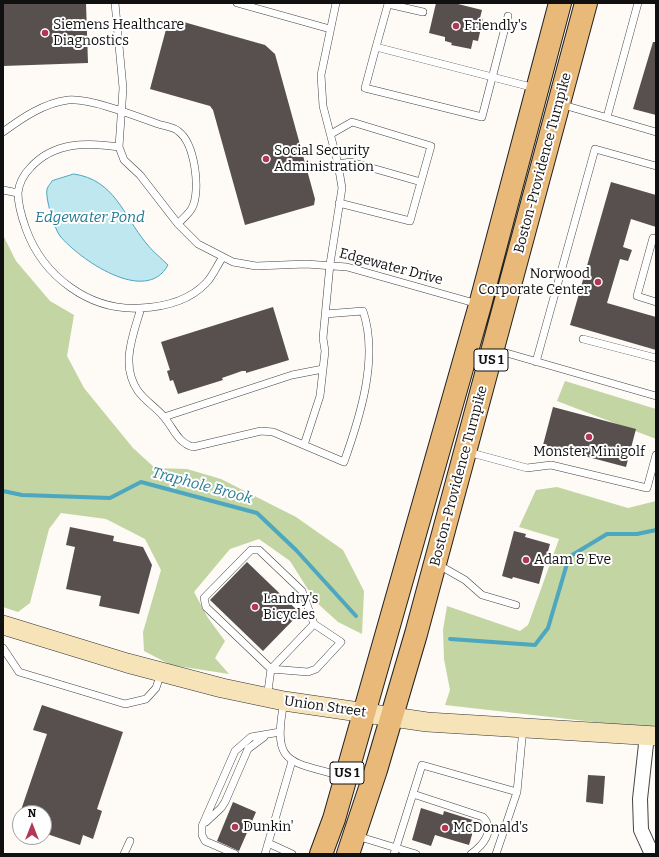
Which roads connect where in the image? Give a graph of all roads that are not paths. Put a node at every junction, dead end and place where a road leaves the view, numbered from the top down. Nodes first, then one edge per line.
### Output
1 (115, 3) edge
2 (237, 3) edge
3 (336, 3) edge
4 (560, 3) edge
5 (586, 3) edge
6 (638, 3) edge
7 (423, 12) dead end
8 (508, 16) dead end
9 (330, 29) junction
10 (376, 46) junction
11 (491, 77) junction
12 (537, 89) junction
13 (558, 104) junction
14 (122, 111) junction
15 (607, 117) junction
16 (3, 132) edge
17 (656, 132) edge
18 (331, 134) junction
19 (119, 147) junction
20 (338, 164) junction
21 (656, 166) edge
22 (421, 182) junction
23 (3, 190) edge
24 (18, 193) junction
25 (339, 203) junction
26 (178, 224) junction
27 (656, 239) edge
28 (223, 257) junction
29 (330, 264) junction
30 (656, 302) edge
31 (480, 305) junction
32 (141, 308) junction
33 (325, 314) junction
34 (583, 339) dead end
35 (494, 349) junction
36 (656, 358) edge
37 (536, 362) junction
38 (323, 370) junction
39 (656, 396) edge
40 (164, 417) junction
41 (304, 445) junction
42 (466, 451) junction
43 (656, 455) edge
44 (435, 562) junction
45 (516, 606) dead end
46 (314, 624) junction
47 (3, 625) edge
48 (3, 648) edge
49 (271, 668) junction
50 (162, 671) junction
51 (276, 699) junction
52 (363, 712) junction
53 (392, 717) junction
54 (523, 728) junction
55 (280, 732) junction
56 (652, 736) edge
57 (292, 761) junction
58 (346, 777) junction
59 (517, 792) junction
60 (412, 794) junction
61 (202, 826) junction
62 (130, 841) dead end
63 (268, 844) junction
64 (351, 845) edge
65 (395, 851) edge
66 (482, 851) edge
67 (124, 854) edge
68 (235, 854) edge
69 (265, 854) edge
70 (292, 854) edge
71 (321, 854) edge
72 (416, 854) edge
73 (471, 854) edge
74 (496, 854) edge
75 (652, 854) edge

1 - 14 lane
2 - 9 lane
3 - 9 lane
4 - 12 main road, Boston-Providence Turnpike / US 1
5 - 13 main road, Boston-Providence Turnpike / US 1
6 - 15 lane
7 - 10 lane
8 - 11 lane
9 - 18 lane
10 - 11 lane
10 - 11 lane
11 - 12 lane
12 - 31 main road, Boston-Providence Turnpike / US 1
13 - 15 lane
13 - 35 main road, Boston-Providence Turnpike / US 1
14 - 16 lane
14 - 19 lane
14 - 26 lane
15 - 17 lane
18 - 20 lane
18 - 22 lane
19 - 24 lane
19 - 26 lane, Edgewater Drive
20 - 22 lane
20 - 25 lane
21 - 37 lane
22 - 25 lane
23 - 24 lane
24 - 32 lane
25 - 29 lane
26 - 28 lane, Edgewater Drive
27 - 30 lane
28 - 29 lane, Edgewater Drive
28 - 32 lane
29 - 31 lane, Edgewater Drive
29 - 33 lane
31 - 52 main road, Boston-Providence Turnpike / US 1
32 - 40 lane
33 - 38 lane
33 - 41 lane
34 - 36 lane
35 - 37 lane
35 - 42 main road, Boston-Providence Turnpike / US 1
37 - 39 lane
38 - 40 lane
38 - 41 lane
40 - 41 lane
42 - 43 lane
42 - 44 main road, Boston-Providence Turnpike / US 1
44 - 45 lane
44 - 53 main road, Boston-Providence Turnpike / US 1
46 - 49 lane
46 - 49 lane
46 - 49 lane
47 - 50 main road, Union Street
48 - 50 lane
49 - 51 lane
50 - 51 main road, Union Street
51 - 52 main road, Union Street
51 - 55 lane
52 - 53 main road, Union Street
52 - 58 main road, Boston-Providence Turnpike / US 1
53 - 54 main road, Union Street
53 - 64 main road, Boston-Providence Turnpike / US 1
54 - 56 main road, Union Street
54 - 59 lane
55 - 57 lane
55 - 61 lane
55 - 61 lane
56 - 75 street
57 - 58 lane
57 - 63 lane
58 - 71 main road, Boston-Providence Turnpike / US 1
59 - 60 lane
59 - 74 lane
60 - 65 lane
60 - 66 lane
61 - 68 lane
62 - 67 lane
63 - 69 lane
63 - 70 lane
64 - 65 lane
65 - 72 lane
66 - 73 lane

